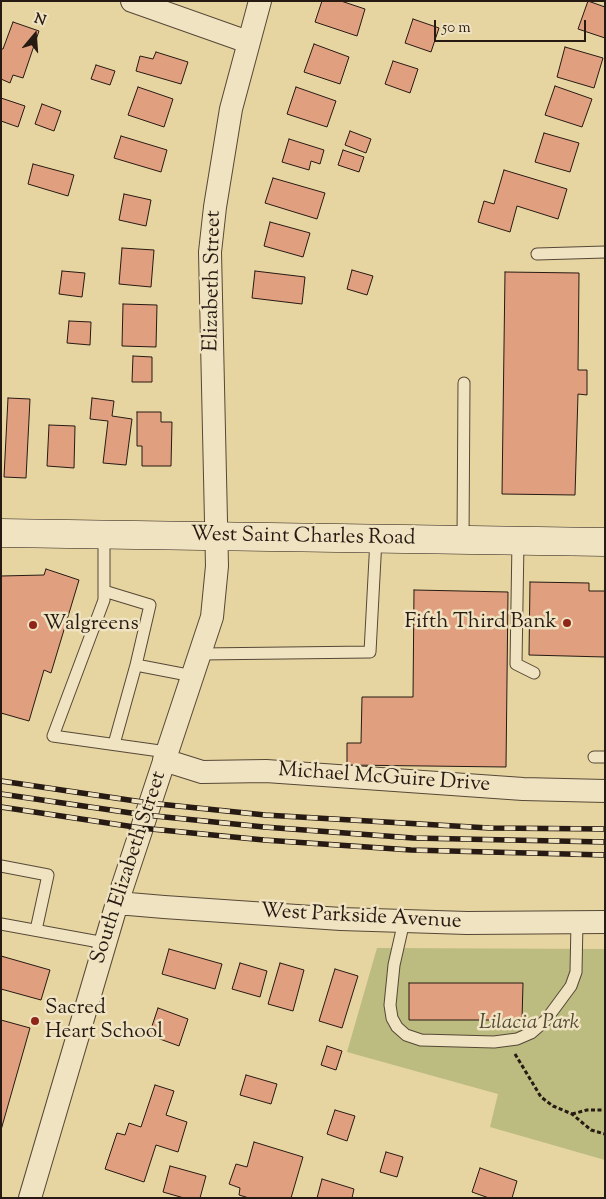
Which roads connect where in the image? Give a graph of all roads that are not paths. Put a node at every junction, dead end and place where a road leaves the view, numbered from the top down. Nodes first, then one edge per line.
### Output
1 (132, 1) edge
2 (260, 1) edge
3 (248, 42) junction
4 (605, 252) edge
5 (537, 254) dead end
6 (464, 383) dead end
7 (1, 533) edge
8 (104, 535) junction
9 (217, 537) junction
10 (376, 539) junction
11 (463, 540) junction
12 (518, 541) junction
13 (605, 542) edge
14 (104, 592) junction
15 (200, 654) junction
16 (136, 665) junction
17 (534, 673) dead end
18 (193, 676) junction
19 (114, 744) junction
20 (166, 756) junction
21 (605, 791) edge
22 (1, 866) edge
23 (117, 903) junction
24 (404, 921) junction
25 (578, 922) junction
26 (605, 922) edge
27 (1, 924) edge
28 (36, 930) junction
29 (105, 943) junction
30 (30, 1198) edge

1 - 3 street
2 - 3 street, Elizabeth Street
3 - 9 street, Elizabeth Street
4 - 5 lane
6 - 11 lane
7 - 8 main road, West Saint Charles Road
8 - 9 main road, West Saint Charles Road
8 - 14 lane
9 - 10 main road, West Saint Charles Road
9 - 15 street, South Elizabeth Street
10 - 11 main road, West Saint Charles Road
10 - 15 lane
11 - 12 main road, West Saint Charles Road
12 - 13 main road, West Saint Charles Road
12 - 17 lane
14 - 16 lane
14 - 19 lane
15 - 18 street, South Elizabeth Street
16 - 18 lane
16 - 19 lane
18 - 20 street, South Elizabeth Street
19 - 20 lane
20 - 21 street, Michael McGuire Drive
20 - 23 street, South Elizabeth Street
22 - 28 lane
23 - 24 street, West Parkside Avenue
23 - 29 street, South Elizabeth Street
24 - 25 street, West Parkside Avenue
24 - 25 lane
25 - 26 street, West Parkside Avenue
27 - 28 lane
28 - 29 lane
29 - 30 street, South Elizabeth Street

